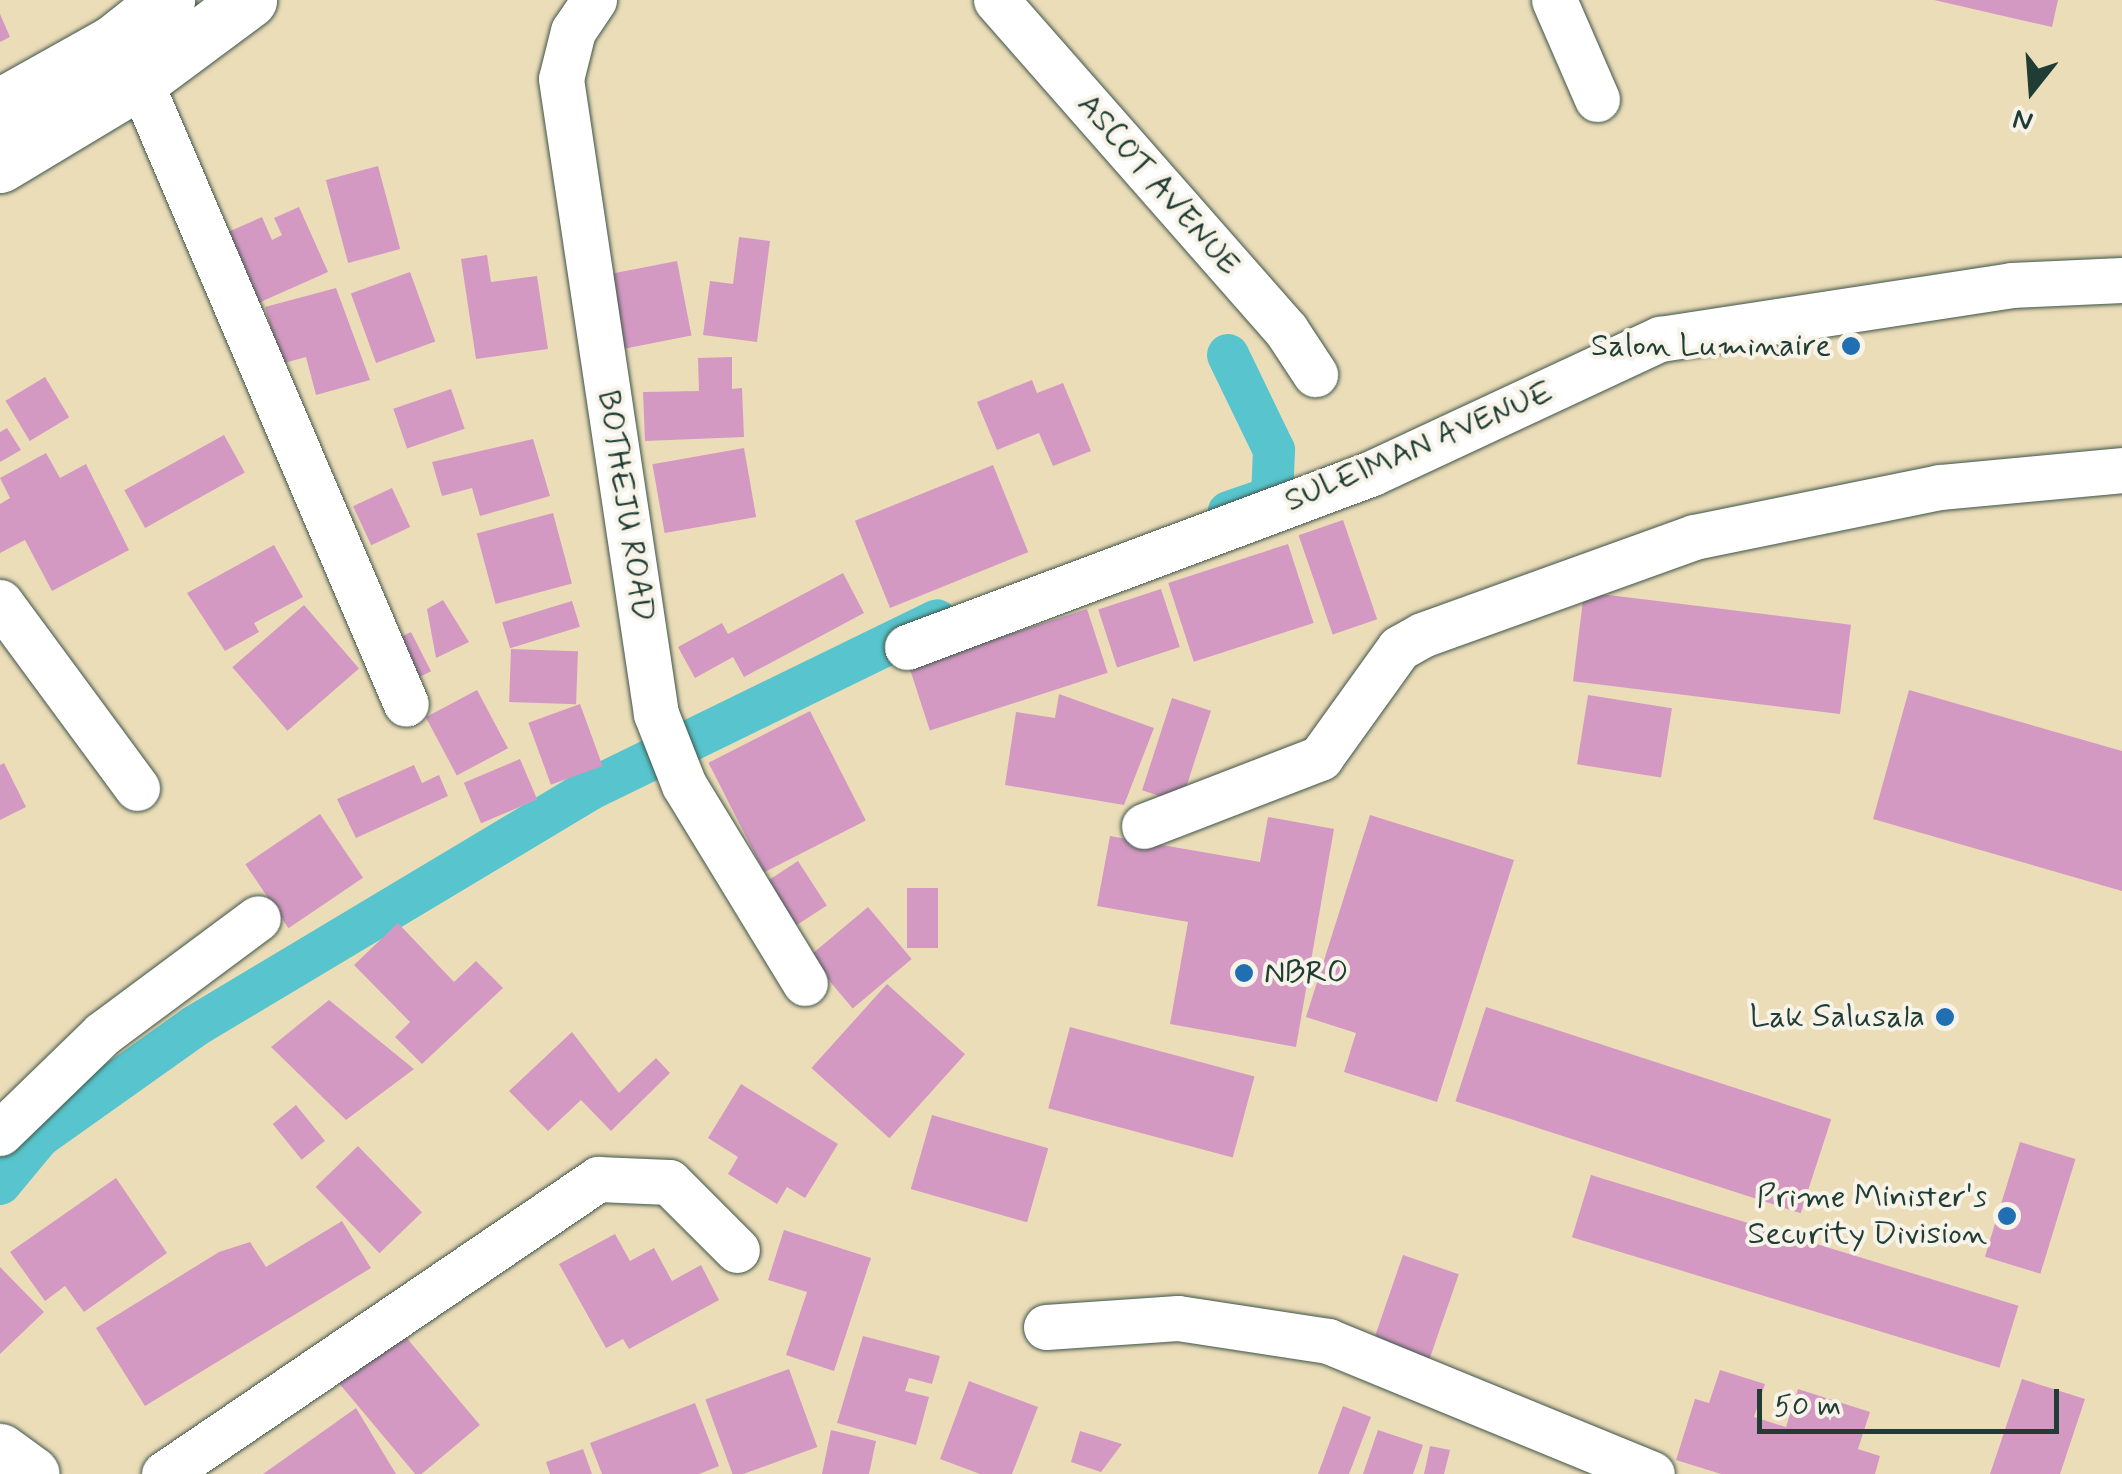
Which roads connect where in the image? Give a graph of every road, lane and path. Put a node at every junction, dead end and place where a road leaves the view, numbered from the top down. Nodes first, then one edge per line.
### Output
1 (168, 0) edge
2 (249, 0) edge
3 (594, 0) edge
4 (996, 0) edge
5 (1554, 0) edge
6 (140, 81) junction
7 (1597, 99) dead end
8 (0, 106) edge
9 (0, 165) edge
10 (2122, 280) edge
11 (1315, 374) dead end
12 (2122, 470) edge
13 (0, 602) edge
14 (907, 647) dead end
15 (406, 704) dead end
16 (137, 788) dead end
17 (1144, 826) dead end
18 (258, 918) dead end
19 (805, 983) dead end
20 (0, 1133) edge
21 (736, 1250) dead end
22 (1046, 1328) dead end
23 (0, 1451) edge
24 (32, 1474) edge
25 (164, 1474) edge
26 (1652, 1474) edge

1 - 8 main road
2 - 6 main road
3 - 19 street, BOTHEJU ROAD
4 - 11 street, ASCOT AVENUE
5 - 7 street
6 - 9 main road
6 - 15 street
10 - 14 street, SULEIMAN AVENUE
12 - 17 street
13 - 16 street
18 - 20 street
21 - 25 street
22 - 26 street
23 - 24 main road

